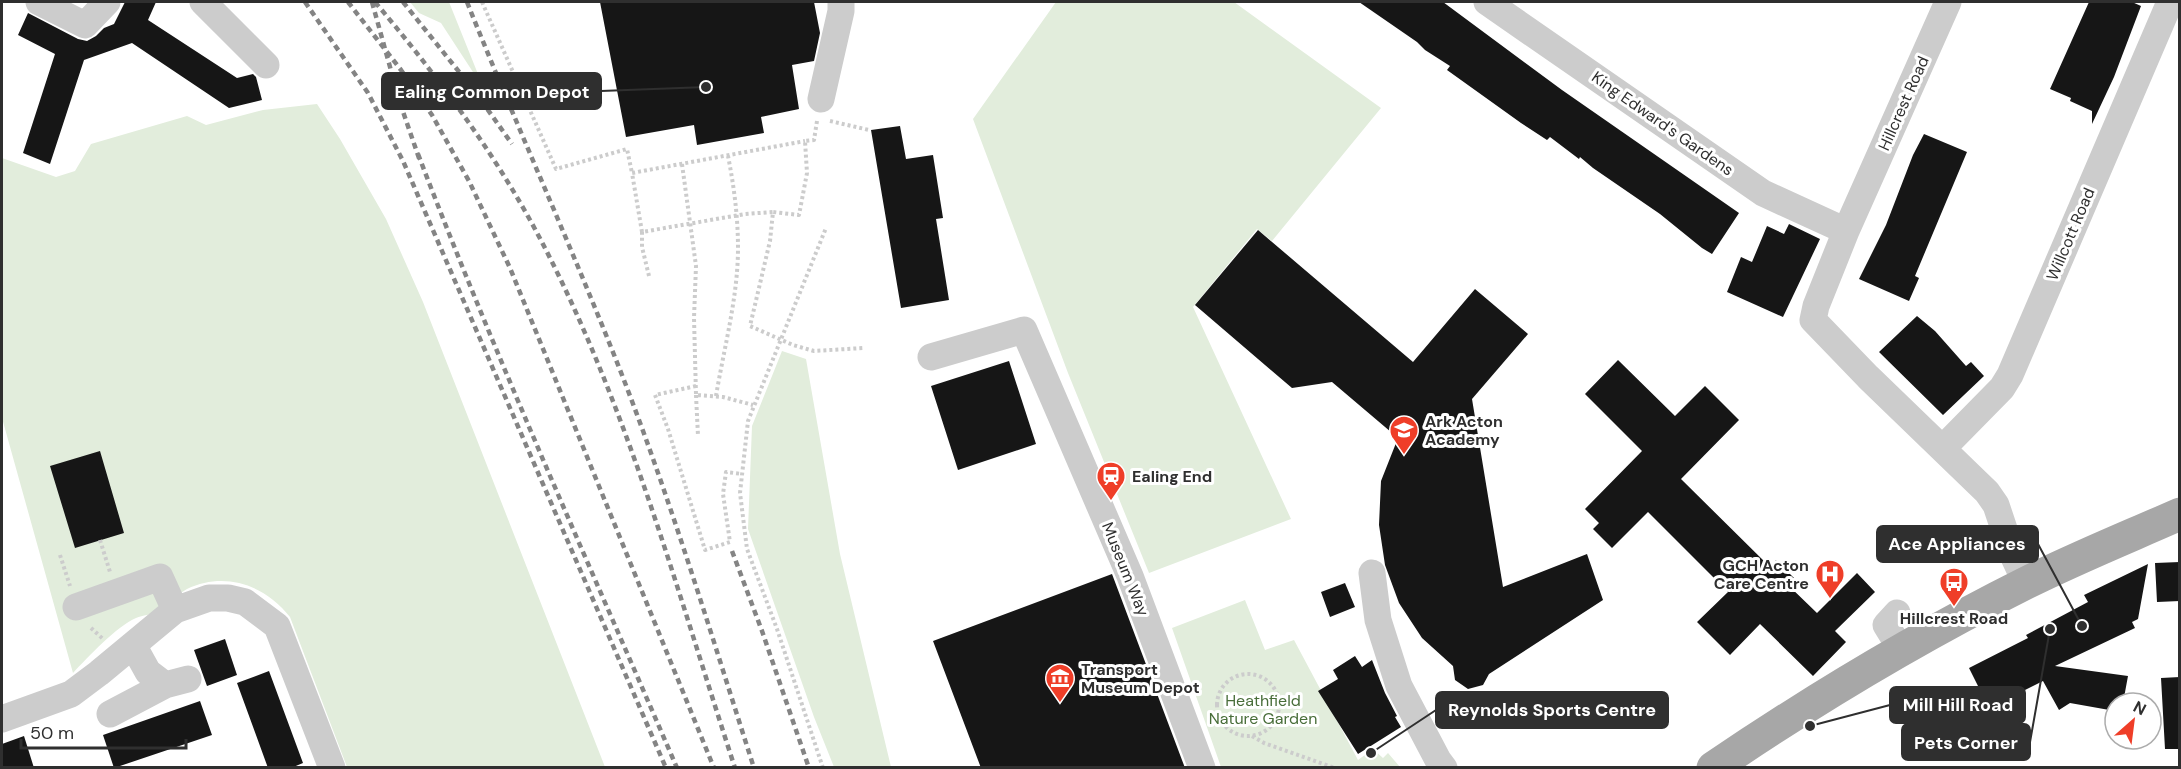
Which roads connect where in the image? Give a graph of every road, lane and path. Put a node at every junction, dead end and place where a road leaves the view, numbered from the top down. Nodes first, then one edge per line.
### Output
1 (39, 2) edge
2 (107, 2) edge
3 (203, 2) edge
4 (482, 2) edge
5 (841, 2) edge
6 (1487, 2) edge
7 (1948, 2) edge
8 (2170, 2) edge
9 (266, 65) dead end
10 (820, 108) junction
11 (869, 130) dead end
12 (805, 141) junction
13 (728, 156) junction
14 (682, 164) junction
15 (632, 173) junction
16 (773, 212) junction
17 (736, 216) junction
18 (692, 224) junction
19 (826, 228) dead end
20 (1846, 231) junction
21 (642, 232) junction
22 (649, 276) dead end
23 (781, 339) junction
24 (863, 348) dead end
25 (932, 357) dead end
26 (696, 386) junction
27 (696, 395) junction
28 (716, 396) junction
29 (753, 405) junction
30 (698, 436) dead end
31 (1943, 448) junction
32 (742, 474) junction
33 (2180, 514) edge
34 (100, 540) dead end
35 (60, 555) dead end
36 (1372, 573) dead end
37 (2026, 583) junction
38 (117, 593) junction
39 (76, 607) joint
40 (175, 610) junction
41 (1897, 613) dead end
42 (133, 645) junction
43 (1902, 651) junction
44 (111, 714) dead end
45 (2, 719) edge
46 (1251, 736) junction
47 (332, 768) edge
48 (823, 768) edge
49 (1202, 768) edge
50 (1335, 768) edge
51 (1444, 768) edge
52 (1713, 768) edge

1 - 2 street
3 - 9 street
4 - 15 path
5 - 10 street
6 - 20 street, King Edward's Gardens
7 - 20 street, Hillcrest Road
8 - 31 street, Willcott Road
10 - 11 path
10 - 12 path
12 - 13 path
12 - 16 path
13 - 14 path
13 - 17 path
14 - 15 path
14 - 18 path
15 - 21 path
16 - 17 path
16 - 23 path
17 - 18 path
17 - 28 path
18 - 21 path
18 - 26 path
19 - 23 path
20 - 31 street, Hillcrest Road
21 - 22 path
23 - 24 path
23 - 29 path
25 - 49 street, Museum Way
26 - 27 path
26 - 32 path
27 - 28 path
27 - 30 path
28 - 29 path
29 - 32 path
31 - 37 street, Hillcrest Road
32 - 48 path
33 - 37 main road
34 - 38 path
35 - 39 path
36 - 51 street
37 - 43 main road
38 - 39 street
38 - 40 street
40 - 42 street
40 - 47 street
41 - 43 street
42 - 44 street
42 - 45 street
43 - 52 main road
46 - 46 path
46 - 50 path

